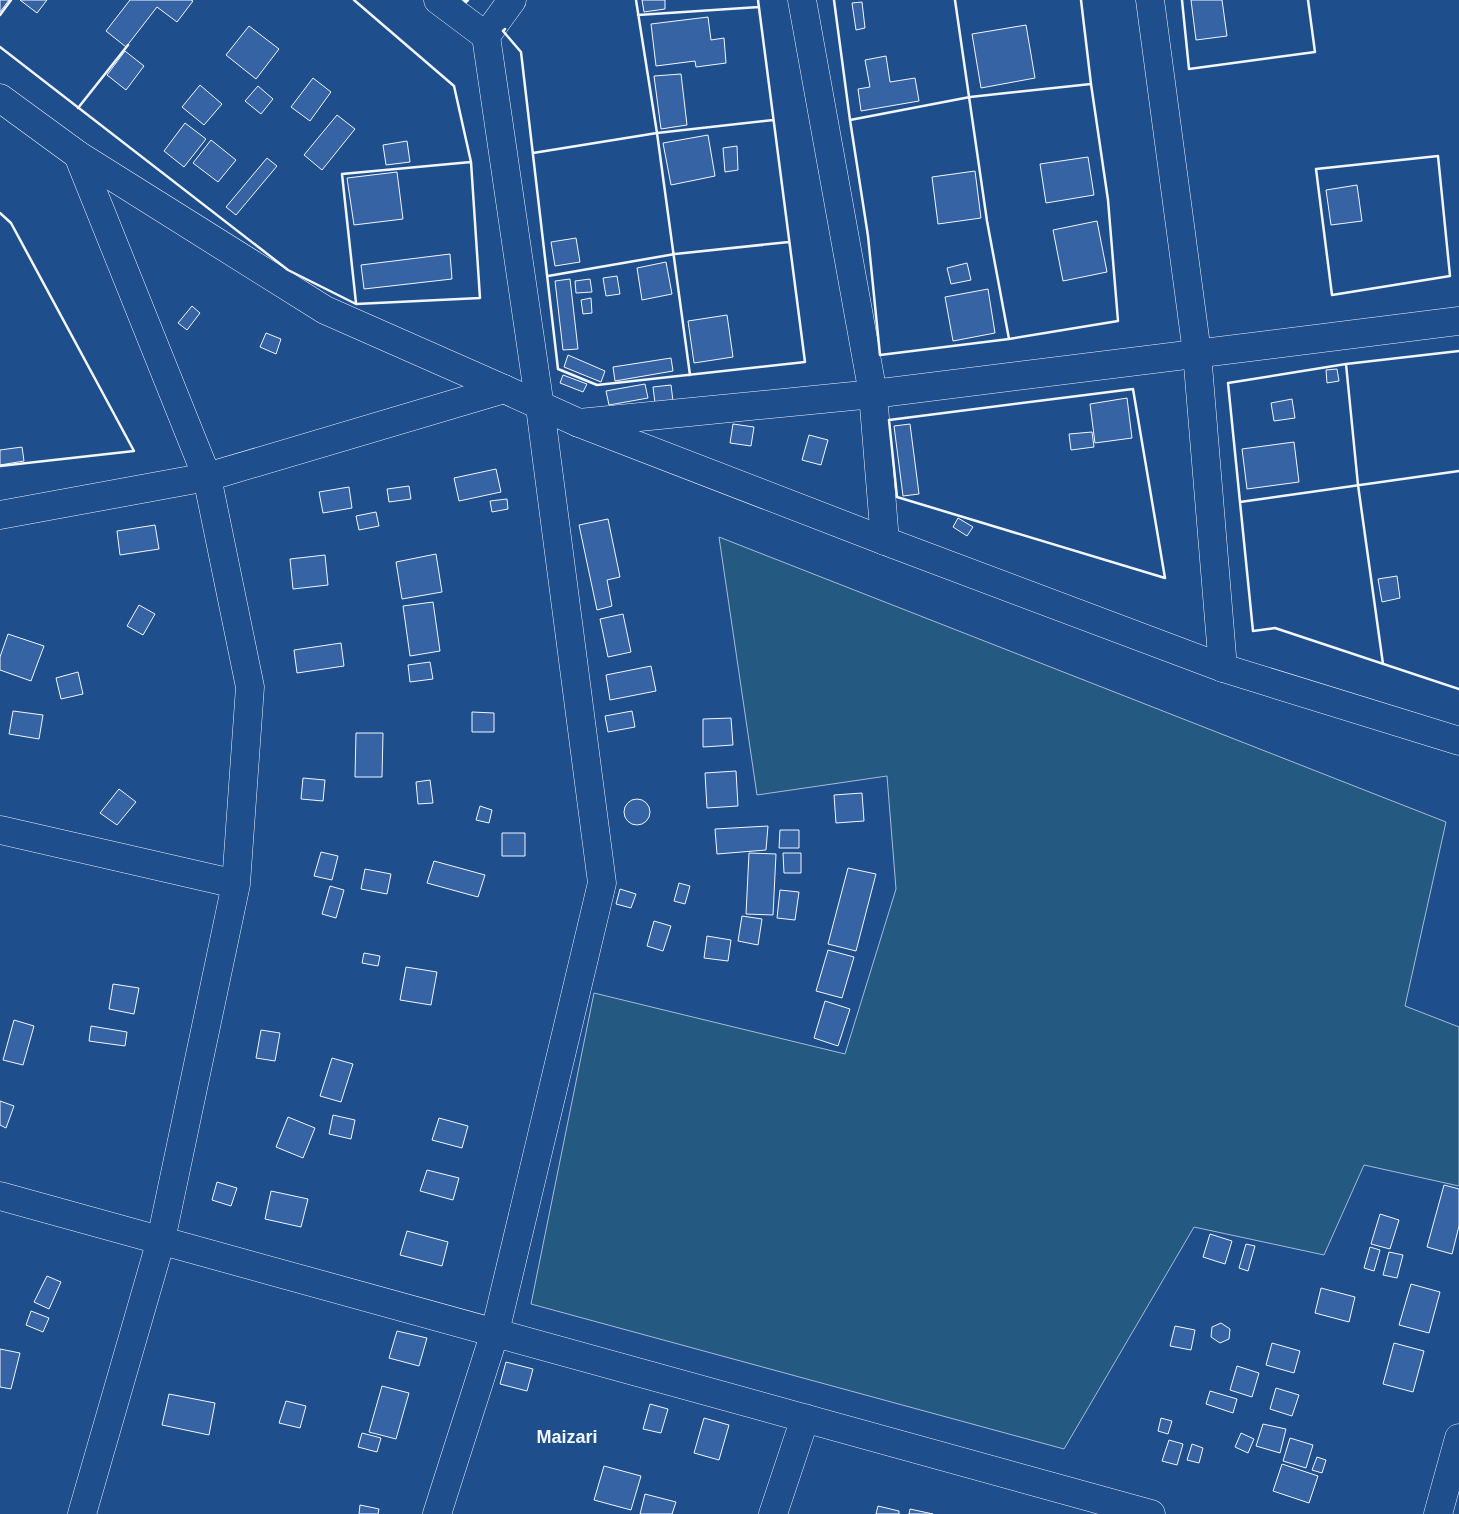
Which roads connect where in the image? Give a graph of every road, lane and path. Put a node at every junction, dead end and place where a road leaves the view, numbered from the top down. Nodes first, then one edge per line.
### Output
1 (438, 0) edge
2 (512, 0) edge
3 (802, 0) edge
4 (1150, 0) edge
5 (486, 36) junction
6 (0, 98) edge
7 (78, 155) junction
8 (1459, 321) edge
9 (1197, 354) junction
10 (504, 389) junction
11 (873, 394) junction
12 (540, 407) junction
13 (579, 424) junction
14 (208, 477) junction
15 (0, 515) edge
16 (885, 542) junction
17 (1223, 668) junction
18 (1459, 741) edge
19 (0, 830) edge
20 (236, 884) junction
21 (0, 1196) edge
22 (161, 1240) junction
23 (495, 1332) junction
24 (805, 1418) junction
25 (1459, 1438) edge
26 (1113, 1509) edge
27 (82, 1514) edge
28 (437, 1514) edge
29 (773, 1514) edge
30 (1151, 1514) edge
31 (1438, 1514) edge

1 - 5 street
2 - 5 street
3 - 11 street
4 - 9 street
5 - 12 street
6 - 7 street
7 - 10 street
7 - 14 street
8 - 9 street
9 - 11 street
9 - 17 street
10 - 12 street
10 - 14 street
11 - 13 street
11 - 16 street
12 - 13 street
12 - 23 street
13 - 16 street
14 - 15 street
14 - 20 street
16 - 17 street
17 - 18 street
19 - 20 street
20 - 22 street
21 - 22 street
22 - 23 street
22 - 27 street
23 - 24 street
23 - 28 street
24 - 26 street
24 - 29 street
25 - 31 street
26 - 30 street

